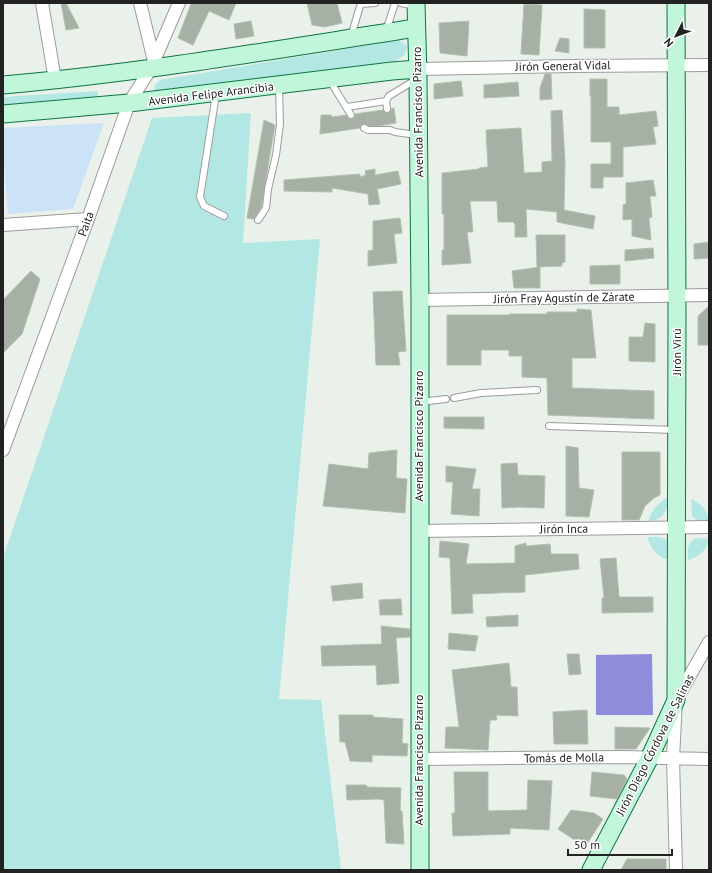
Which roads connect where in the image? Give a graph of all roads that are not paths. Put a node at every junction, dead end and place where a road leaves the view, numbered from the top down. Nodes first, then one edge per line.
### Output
1 (42, 3) edge
2 (140, 3) edge
3 (179, 3) edge
4 (375, 3) edge
5 (395, 3) edge
6 (676, 3) edge
7 (361, 4) edge
8 (411, 4) edge
9 (416, 28) junction
10 (386, 32) junction
11 (350, 38) junction
12 (152, 64) junction
13 (676, 65) junction
14 (709, 65) edge
15 (418, 74) junction
16 (329, 79) junction
17 (55, 80) junction
18 (3, 85) edge
19 (279, 85) junction
20 (216, 93) junction
21 (386, 101) junction
22 (129, 103) junction
23 (347, 107) junction
24 (387, 109) dead end
25 (3, 114) edge
26 (351, 115) dead end
27 (364, 128) dead end
28 (418, 135) junction
29 (224, 216) dead end
30 (88, 219) junction
31 (258, 220) dead end
32 (3, 225) edge
33 (677, 296) junction
34 (709, 296) edge
35 (420, 300) junction
36 (537, 390) dead end
37 (454, 398) dead end
38 (446, 399) dead end
39 (419, 402) junction
40 (549, 426) dead end
41 (676, 430) junction
42 (3, 450) edge
43 (676, 527) junction
44 (709, 527) edge
45 (419, 531) junction
46 (709, 642) edge
47 (676, 700) junction
48 (419, 759) junction
49 (649, 759) junction
50 (673, 759) junction
51 (709, 759) edge
52 (420, 870) edge
53 (591, 870) edge
54 (676, 870) edge

1 - 17 street
2 - 12 street
3 - 12 street, Paita
4 - 7 lane
5 - 10 lane
6 - 13 main road, Jirón Virú
7 - 11 lane
8 - 9 main road, Avenida Francisco Pizarro
9 - 10 main road
9 - 15 main road, Avenida Francisco Pizarro
10 - 11 main road
11 - 12 main road
12 - 17 main road
12 - 22 street, Paita
13 - 14 street, Jirón General Vidal
13 - 15 street, Jirón General Vidal
13 - 33 main road, Jirón Virú
15 - 16 main road, Avenida Felipe Arancibia
15 - 21 lane
15 - 28 main road, Avenida Francisco Pizarro
16 - 19 main road, Avenida Felipe Arancibia
16 - 23 lane
17 - 18 main road
19 - 20 main road, Avenida Felipe Arancibia
19 - 31 lane
20 - 22 main road, Avenida Felipe Arancibia
20 - 29 lane
21 - 23 lane
21 - 24 lane
22 - 25 main road, Avenida Felipe Arancibia
22 - 30 street, Paita
23 - 26 lane
27 - 28 lane
28 - 35 main road, Avenida Francisco Pizarro
30 - 32 street
30 - 42 street, Paita
33 - 34 street, Jirón Fray Agustín de Zárate
33 - 35 street, Jirón Fray Agustín de Zárate
33 - 41 main road, Jirón Virú
35 - 39 main road, Avenida Francisco Pizarro
36 - 37 lane
38 - 39 lane
39 - 45 main road, Avenida Francisco Pizarro
40 - 41 lane
41 - 43 main road, Jirón Virú
43 - 44 street, Jirón Inca
43 - 45 street, Jirón Inca
43 - 47 main road, Jirón Virú
45 - 48 main road, Avenida Francisco Pizarro
46 - 47 street, Jirón Diego Córdova de Salinas
47 - 49 main road, Jirón Diego Córdova de Salinas
47 - 50 street
48 - 49 street, Tomás de Molla
48 - 52 main road, Avenida Francisco Pizarro
49 - 50 street, Tomás de Molla
49 - 53 main road, Jirón Diego Córdova de Salinas
50 - 51 street, Tomás de Molla
50 - 54 street

